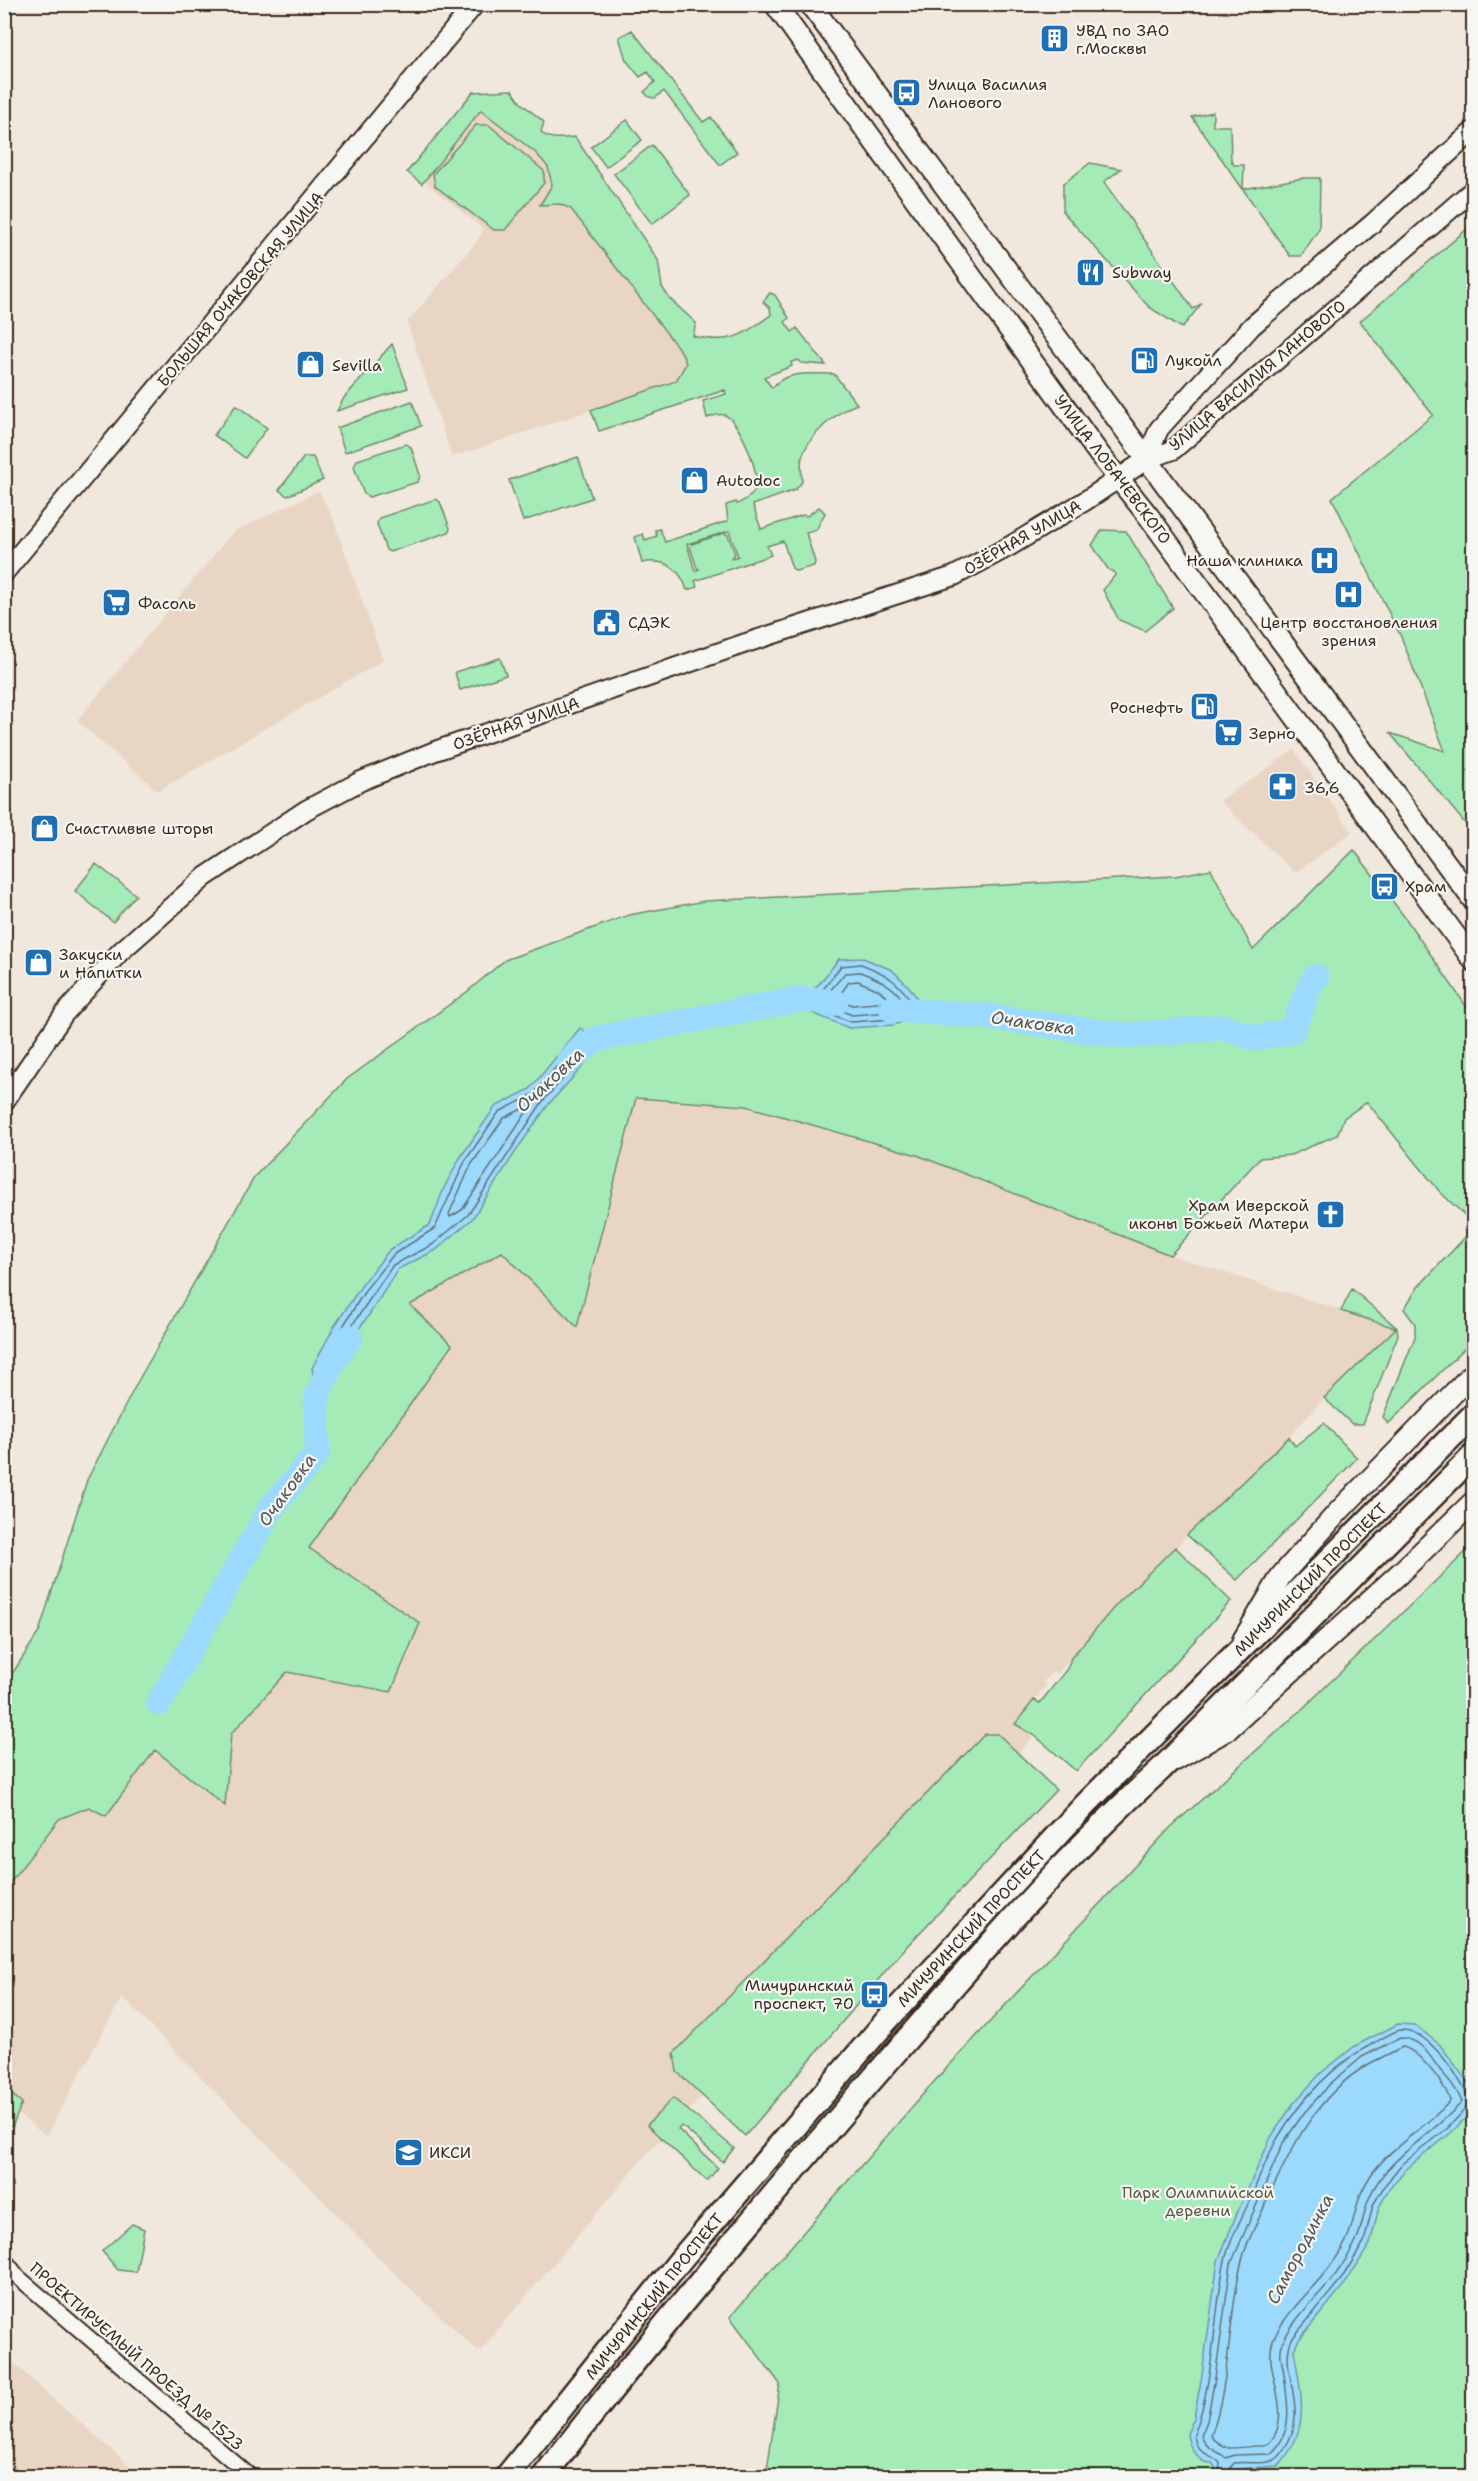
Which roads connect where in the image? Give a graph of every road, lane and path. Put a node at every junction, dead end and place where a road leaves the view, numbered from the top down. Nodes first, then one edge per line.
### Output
1 (475, 4) edge
2 (775, 4) edge
3 (810, 4) edge
4 (1473, 130) edge
5 (1473, 189) edge
6 (1146, 460) junction
7 (1119, 479) junction
8 (4, 573) edge
9 (1473, 901) edge
10 (1473, 961) edge
11 (4, 1102) edge
12 (1473, 1372) edge
13 (1473, 1414) edge
14 (1473, 1455) edge
15 (1473, 1501) edge
16 (1233, 1656) junction
17 (1161, 1769) junction
18 (4, 2259) edge
19 (250, 2476) edge
20 (507, 2476) edge
21 (544, 2476) edge

1 - 8 street, БОЛЬШАЯ ОЧАКОВСКАЯ УЛИЦА
2 - 7 main road, УЛИЦА ЛОБАЧЕВСКОГО
3 - 6 main road, УЛИЦА ЛОБАЧЕВСКОГО
4 - 6 street, УЛИЦА ВАСИЛИЯ ЛАНОВОГО
5 - 6 street, УЛИЦА ВАСИЛИЯ ЛАНОВОГО
6 - 7 street, ОЗЁРНАЯ УЛИЦА
6 - 9 main road, УЛИЦА ЛОБАЧЕВСКОГО
7 - 10 main road, УЛИЦА ЛОБАЧЕВСКОГО
7 - 11 street, ОЗЁРНАЯ УЛИЦА
12 - 16 main road
13 - 16 main road, МИЧУРИНСКИЙ ПРОСПЕКТ
14 - 17 main road, МИЧУРИНСКИЙ ПРОСПЕКТ
15 - 17 main road
16 - 20 main road, МИЧУРИНСКИЙ ПРОСПЕКТ
17 - 21 main road, МИЧУРИНСКИЙ ПРОСПЕКТ
18 - 19 street, ПРОЕКТИРУЕМЫЙ ПРОЕЗД № 1523

